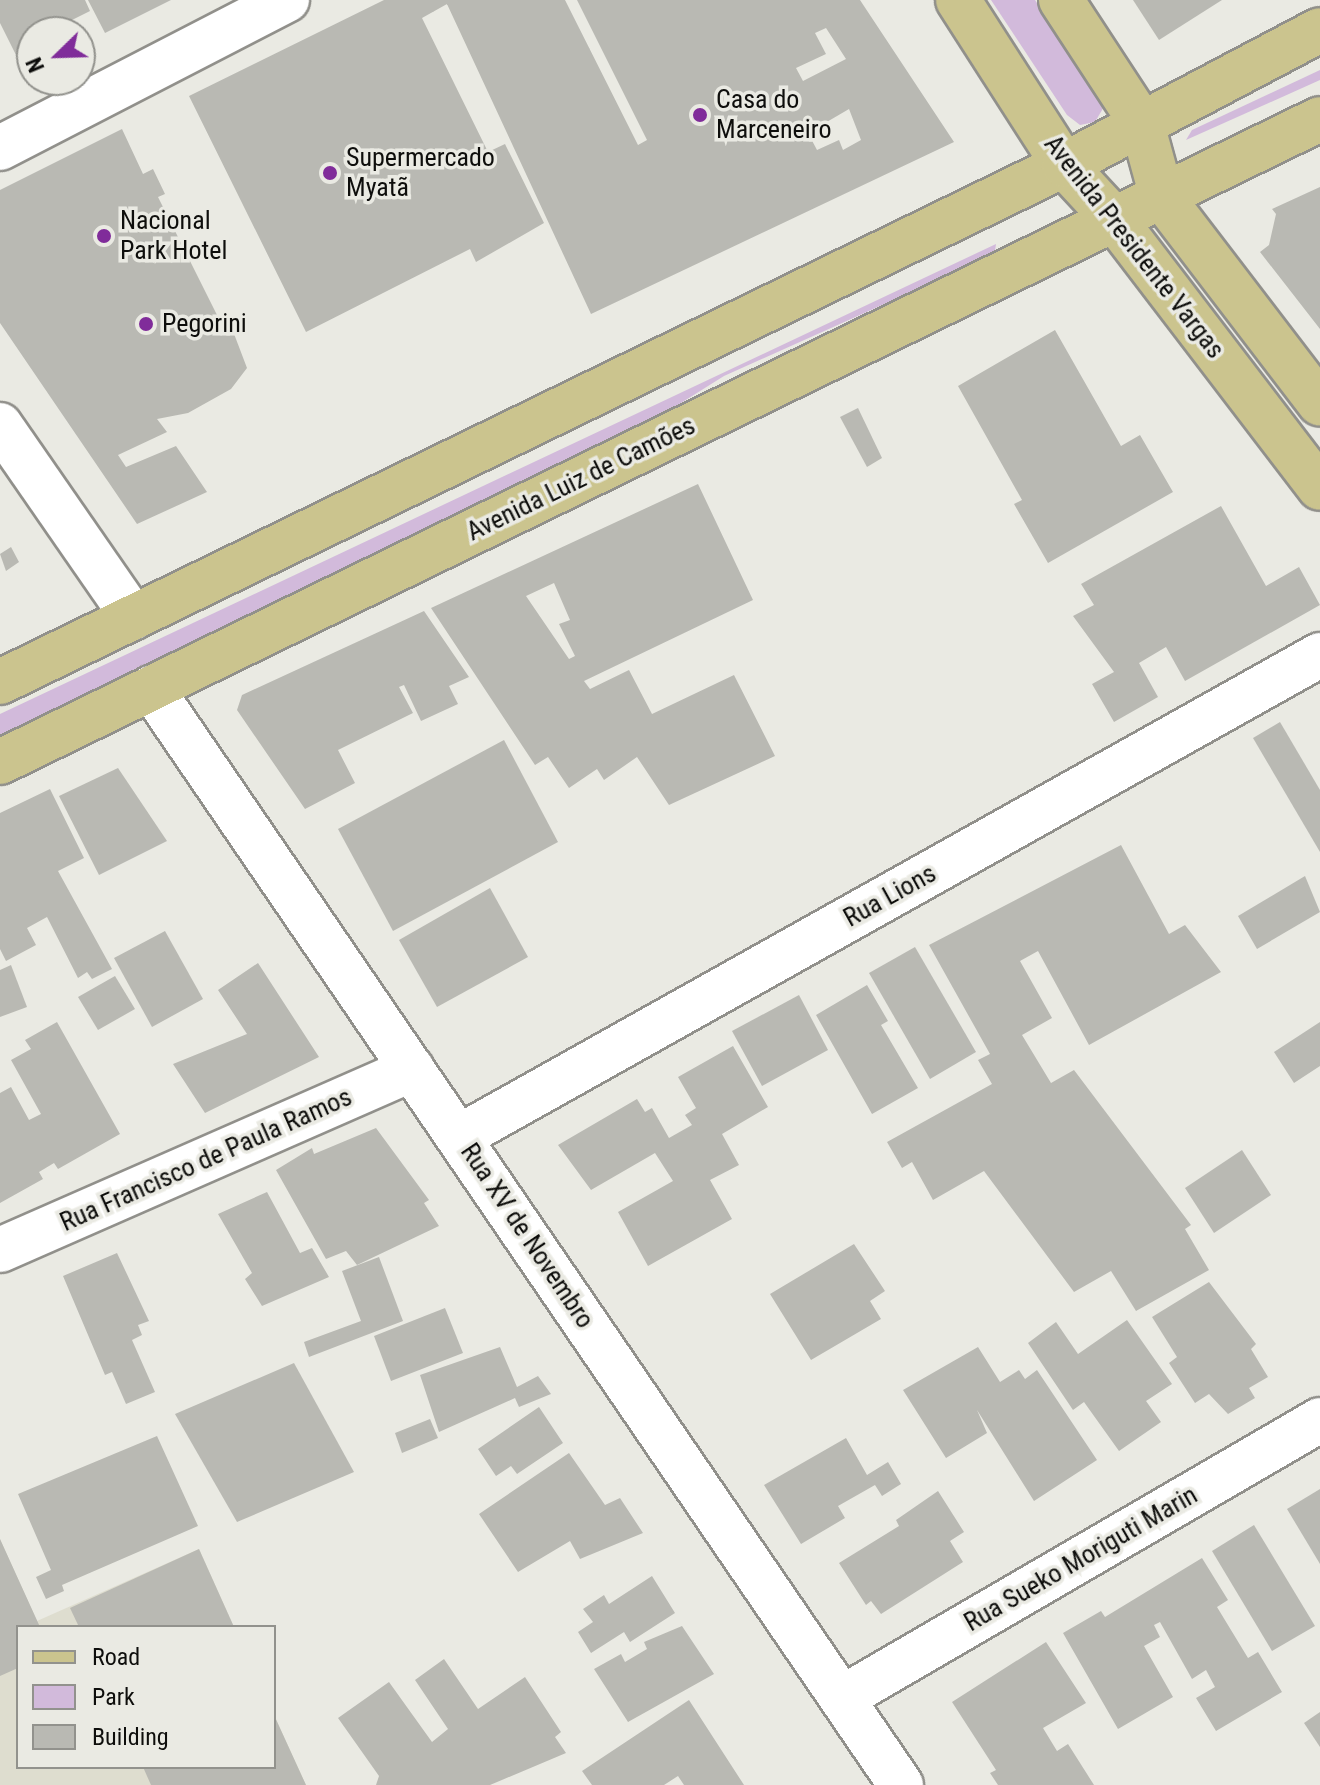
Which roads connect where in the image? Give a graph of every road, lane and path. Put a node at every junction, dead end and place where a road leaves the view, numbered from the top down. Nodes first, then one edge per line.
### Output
1 (287, 0) edge
2 (958, 0) edge
3 (1061, 0) edge
4 (1320, 30) edge
5 (1320, 119) edge
6 (1142, 124) junction
7 (0, 148) edge
8 (1064, 165) junction
9 (1162, 197) junction
10 (1115, 220) junction
11 (1320, 404) edge
12 (0, 425) edge
13 (1320, 488) edge
14 (133, 617) junction
15 (1320, 655) edge
16 (0, 682) edge
17 (151, 688) junction
18 (0, 762) edge
19 (412, 1069) junction
20 (459, 1137) junction
21 (0, 1250) edge
22 (1320, 1420) edge
23 (842, 1698) junction
24 (901, 1785) edge

1 - 7 street
2 - 8 main road, Avenida Presidente Vargas
3 - 6 main road, Avenida Presidente Vargas
4 - 6 main road
5 - 9 main road, Avenida Luiz de Camões
6 - 8 main road
6 - 9 main road, Avenida Presidente Vargas
8 - 10 main road, Avenida Presidente Vargas
8 - 14 main road
9 - 10 main road, Avenida Luiz de Camões
9 - 11 main road, Avenida Presidente Vargas
10 - 13 main road, Avenida Presidente Vargas
10 - 17 main road, Avenida Luiz de Camões
12 - 14 street
14 - 16 main road
15 - 20 street, Rua Lions
17 - 18 main road, Avenida Luiz de Camões
17 - 19 street, Rua XV de Novembro
19 - 20 street, Rua XV de Novembro
19 - 21 street, Rua Francisco de Paula Ramos
20 - 23 street, Rua XV de Novembro
22 - 23 street, Rua Sueko Moriguti Marin
23 - 24 street, Rua XV de Novembro

